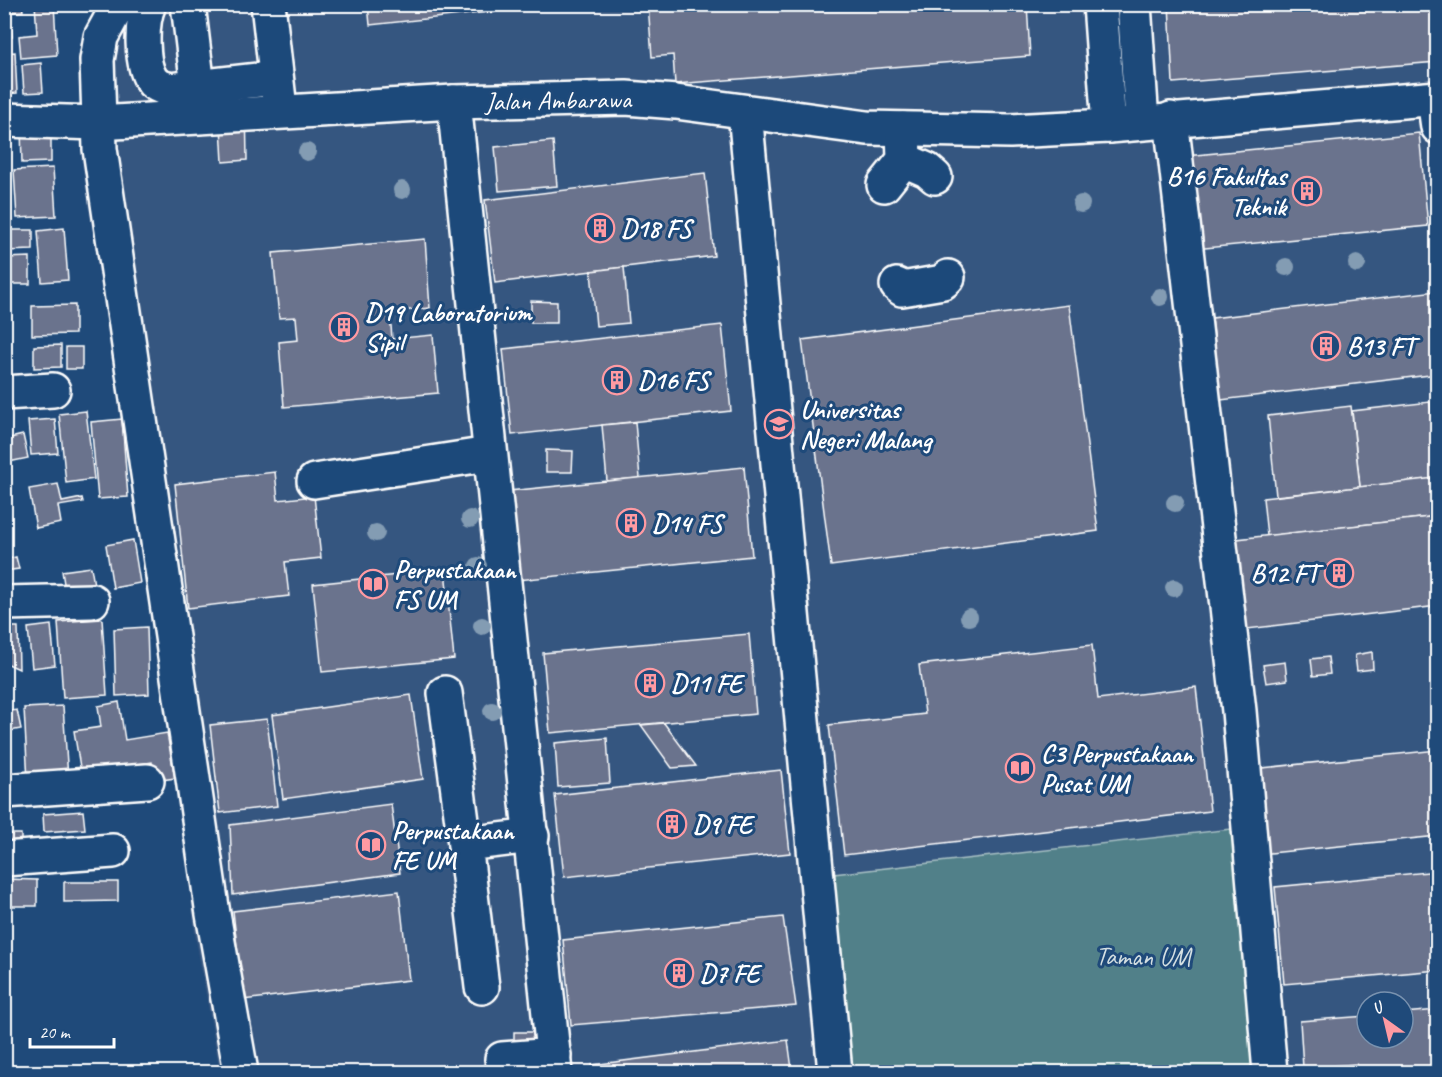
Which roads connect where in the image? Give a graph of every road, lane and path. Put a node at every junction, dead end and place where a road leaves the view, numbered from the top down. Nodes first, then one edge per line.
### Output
1 (119, 4) edge
2 (149, 4) edge
3 (188, 4) edge
4 (268, 4) edge
5 (1100, 4) edge
6 (1134, 4) edge
7 (276, 78) junction
8 (198, 87) junction
9 (454, 102) junction
10 (1436, 108) edge
11 (746, 112) junction
12 (280, 114) junction
13 (4, 120) edge
14 (1157, 121) junction
15 (98, 123) junction
16 (1109, 126) junction
17 (903, 144) junction
18 (935, 177) dead end
19 (884, 185) dead end
20 (948, 277) dead end
21 (897, 285) dead end
22 (53, 390) dead end
23 (4, 393) edge
24 (489, 454) junction
25 (314, 481) dead end
26 (92, 601) dead end
27 (4, 603) edge
28 (445, 693) dead end
29 (147, 781) dead end
30 (4, 791) edge
31 (532, 836) junction
32 (465, 844) junction
33 (113, 850) dead end
34 (4, 859) edge
35 (482, 987) dead end
36 (502, 1059) dead end
37 (554, 1064) edge
38 (241, 1072) edge
39 (835, 1072) edge
40 (1270, 1072) edge

1 - 15 street
2 - 8 street
3 - 8 street
4 - 7 street
5 - 16 street
6 - 14 street
7 - 8 street
7 - 12 street
9 - 11 street, Jalan Ambarawa
9 - 12 street, Jalan Ambarawa
9 - 24 street
10 - 14 street, Jalan Ambarawa
11 - 17 street, Jalan Ambarawa
11 - 39 street
12 - 15 street, Jalan Ambarawa
13 - 15 street, Jalan Ambarawa
14 - 16 street, Jalan Ambarawa
14 - 40 street
15 - 38 street
16 - 17 street, Jalan Ambarawa
17 - 18 street
17 - 19 street
20 - 21 street
22 - 23 street
24 - 25 street
24 - 31 street
26 - 27 street
28 - 32 street
29 - 30 street
31 - 32 street
31 - 37 street
32 - 35 street
33 - 34 street
36 - 37 street

